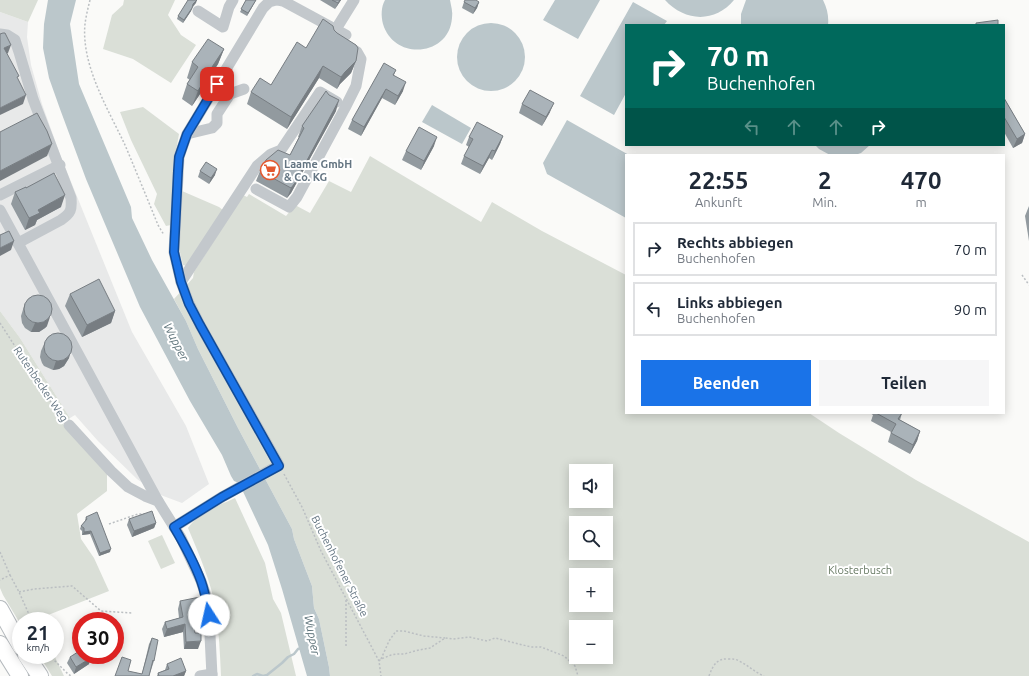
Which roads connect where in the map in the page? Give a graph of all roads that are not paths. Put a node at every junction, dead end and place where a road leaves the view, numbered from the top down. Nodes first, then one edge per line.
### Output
1 (233, 0) edge
2 (277, 0) edge
3 (354, 0) edge
4 (198, 11) dead end
5 (341, 32) junction
6 (0, 34) edge
7 (244, 88) dead end
8 (345, 108) junction
9 (187, 134) junction
10 (60, 165) junction
11 (256, 189) dead end
12 (0, 195) edge
13 (0, 210) edge
14 (18, 243) junction
15 (181, 282) junction
16 (69, 425) road end
17 (160, 504) junction
18 (174, 527) junction
19 (0, 609) edge
20 (12, 631) edge
21 (0, 644) edge
22 (32, 664) edge
23 (212, 675) edge
24 (20, 676) edge
25 (40, 676) edge
26 (200, 676) edge

1 - 4 street
2 - 5 street
2 - 9 street
3 - 5 street
5 - 8 street
6 - 10 street
7 - 9 street
8 - 11 street
8 - 15 street
9 - 15 street
10 - 12 street
10 - 14 street
13 - 14 street
14 - 17 street
15 - 18 street
16 - 17 street
17 - 18 street
18 - 23 street
19 - 20 highway
21 - 24 highway
22 - 25 highway
23 - 26 street

